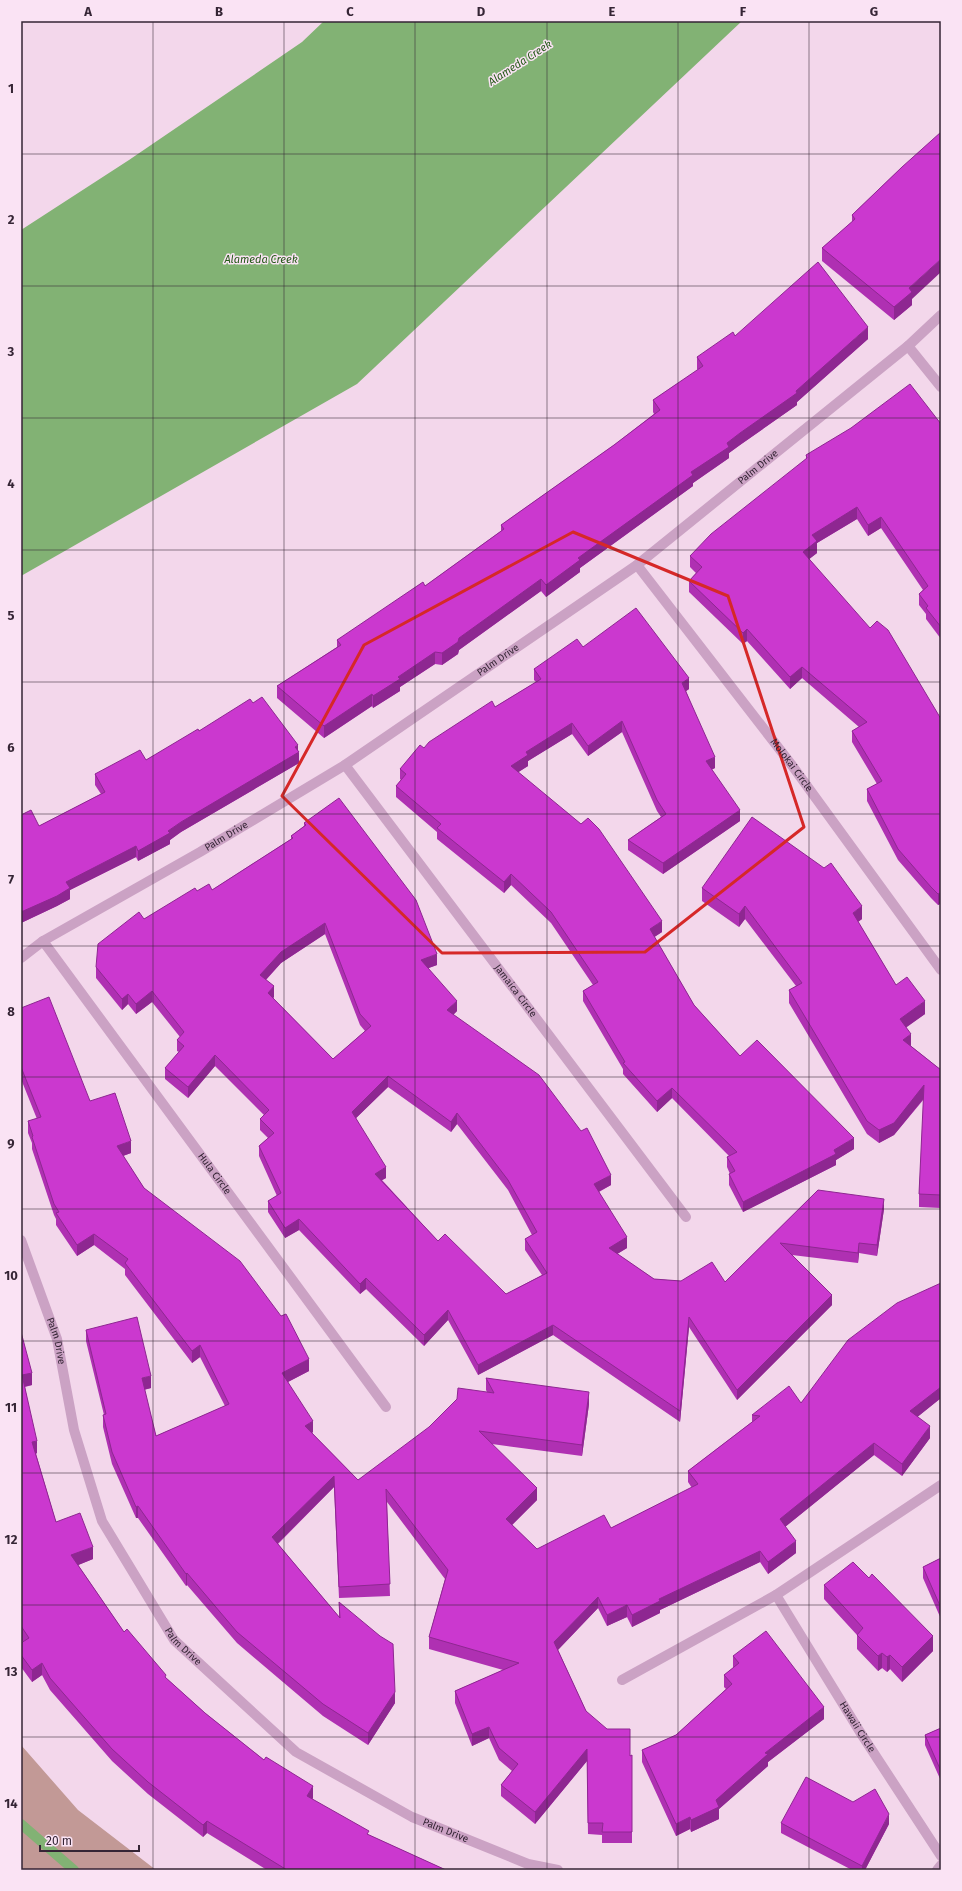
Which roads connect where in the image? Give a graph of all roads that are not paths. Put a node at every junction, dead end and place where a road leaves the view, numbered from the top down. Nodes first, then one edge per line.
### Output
1 (941, 315) edge
2 (908, 346) junction
3 (941, 387) edge
4 (637, 565) junction
5 (345, 765) junction
6 (44, 941) junction
7 (21, 958) edge
8 (941, 970) edge
9 (686, 1217) dead end
10 (21, 1240) edge
11 (386, 1407) dead end
12 (941, 1486) edge
13 (776, 1595) junction
14 (622, 1680) dead end
15 (941, 1856) edge
16 (941, 1865) edge
17 (558, 1870) edge
18 (937, 1870) edge

1 - 2 street, Palm Drive
2 - 3 street
2 - 4 street, Palm Drive
4 - 5 street, Palm Drive
4 - 8 street, Molokai Circle
5 - 6 street, Palm Drive
5 - 9 street, Jamaica Circle
6 - 7 street, Palm Drive
6 - 11 street, Hula Circle
10 - 17 street, Palm Drive
12 - 13 street
13 - 14 street
13 - 15 street, Hawaii Circle
16 - 18 street

